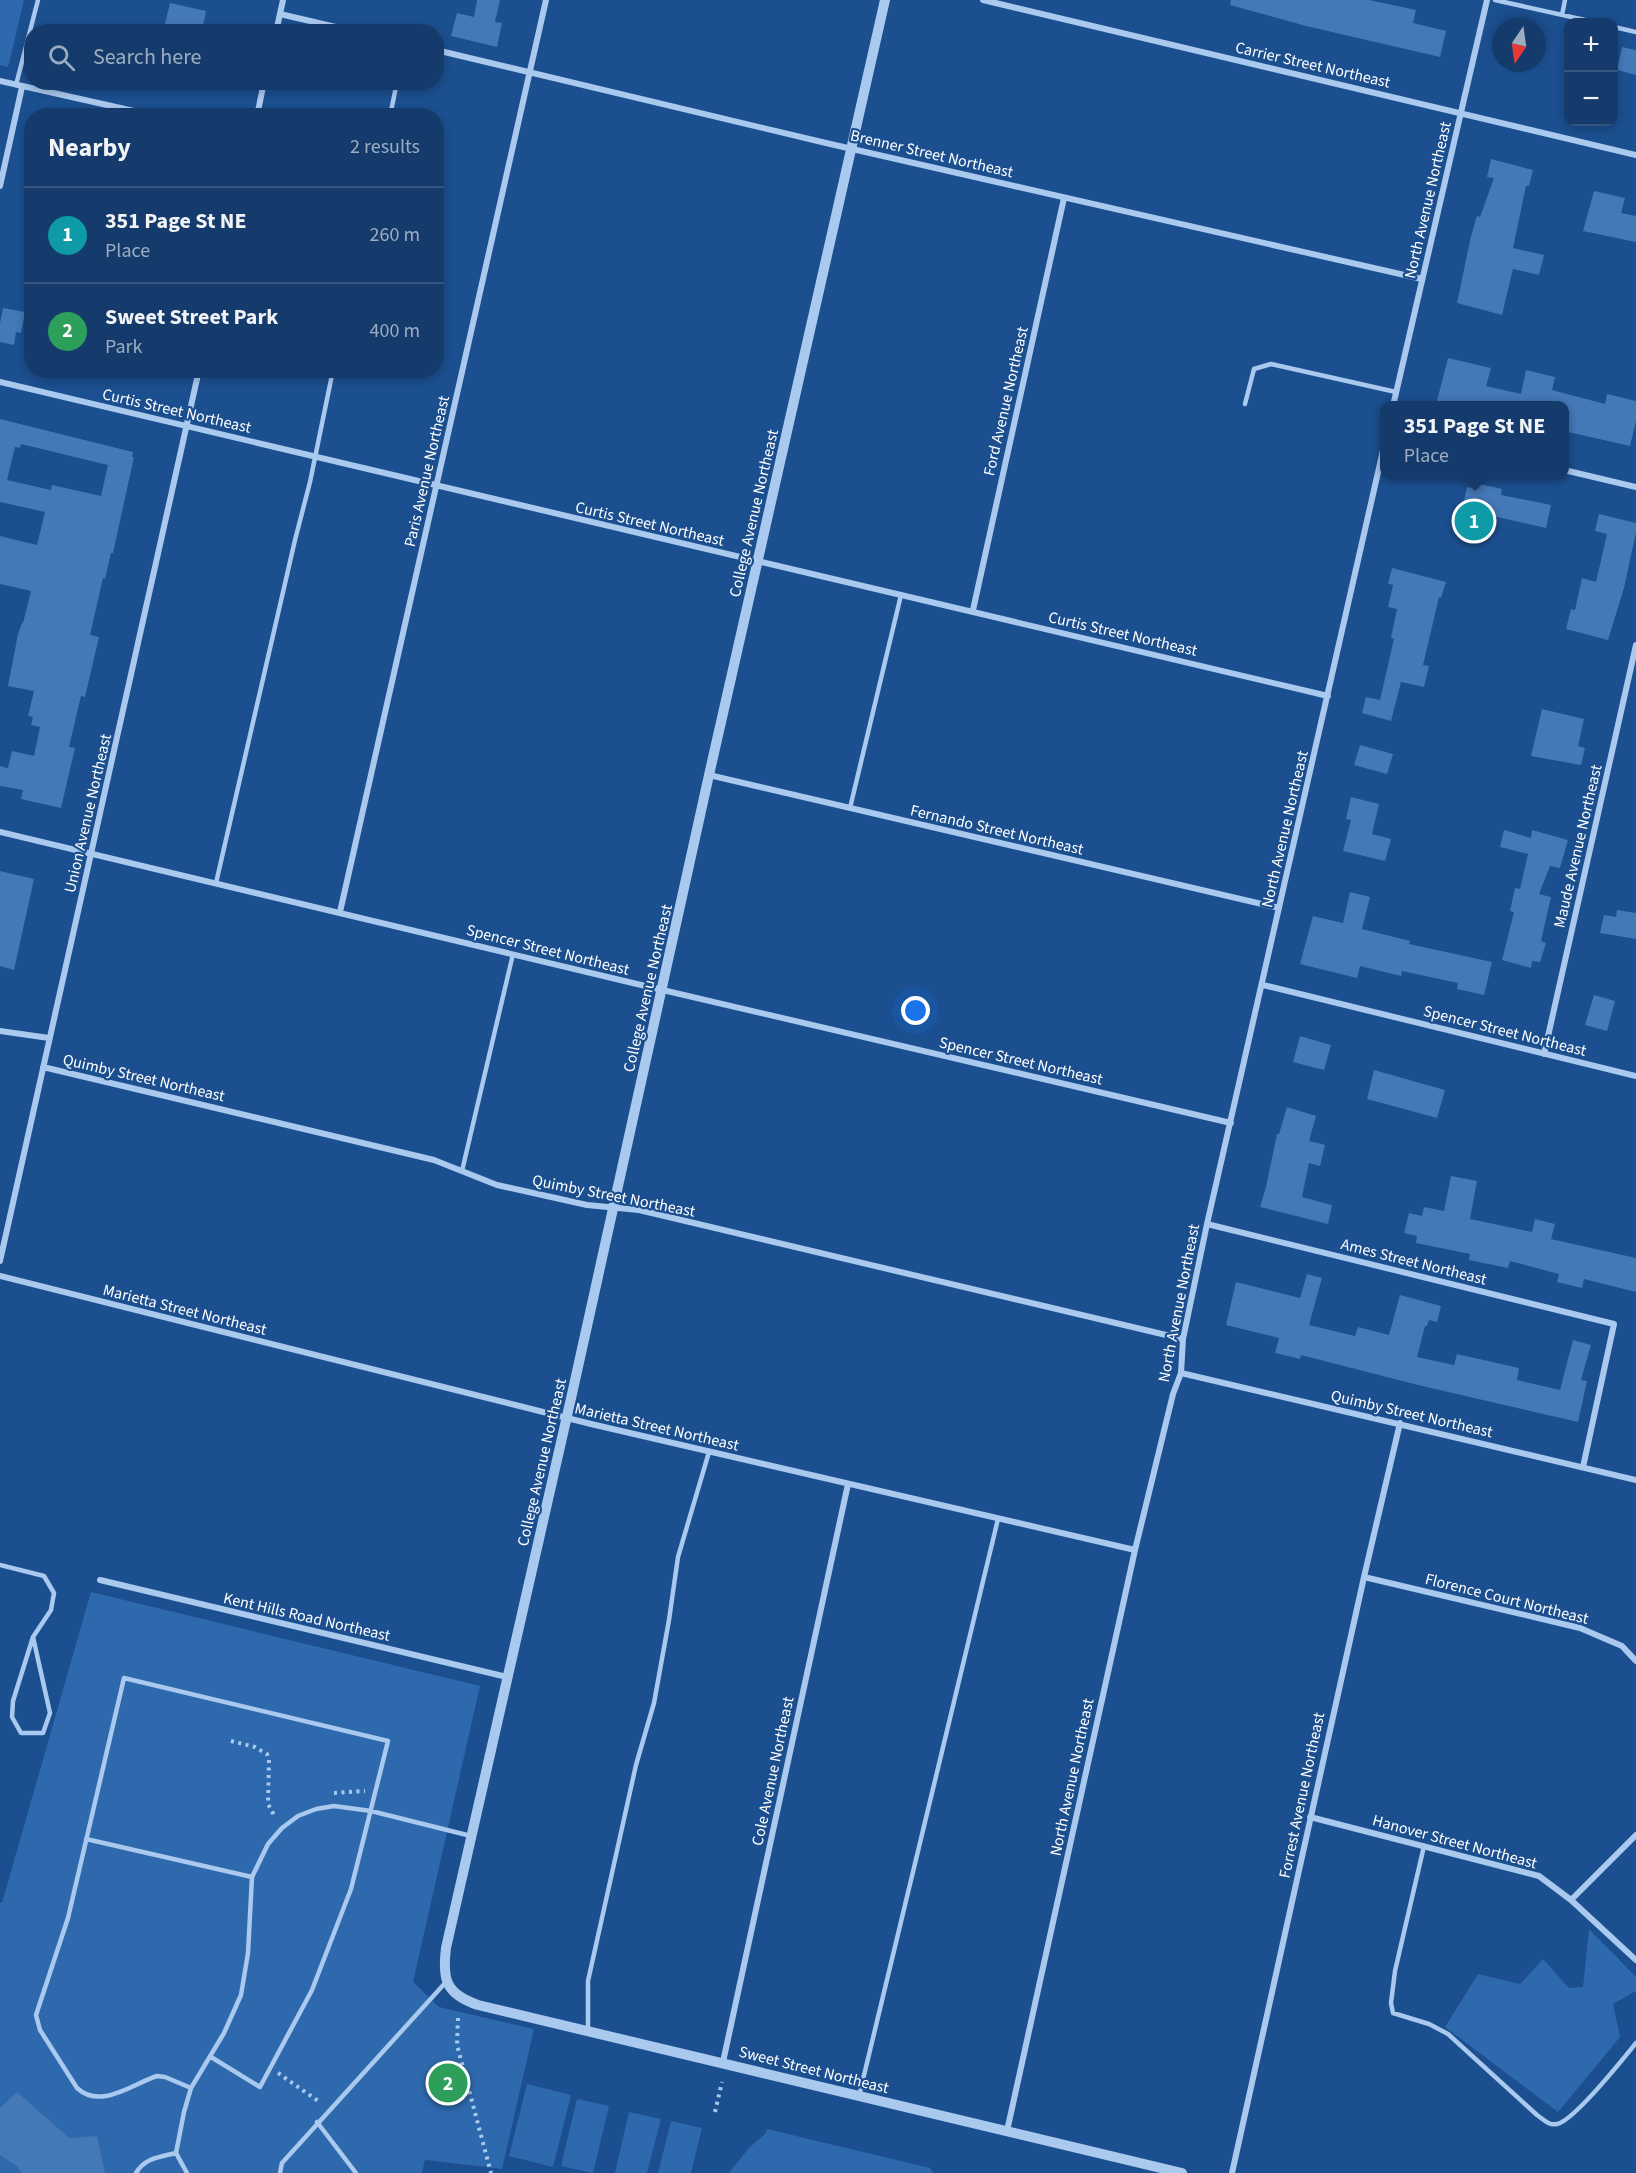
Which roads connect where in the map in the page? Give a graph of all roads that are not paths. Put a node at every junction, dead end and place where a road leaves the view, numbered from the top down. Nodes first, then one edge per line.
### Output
1 (38, 0) edge
2 (283, 0) edge
3 (546, 0) edge
4 (885, 0) edge
5 (983, 0) edge
6 (1487, 0) edge
7 (1495, 0) edge
8 (1565, 0) edge
9 (280, 14) junction
10 (1562, 15) junction
11 (1576, 18) edge
12 (33, 24) edge
13 (278, 24) edge
14 (323, 24) edge
15 (1618, 28) edge
16 (1636, 32) edge
17 (444, 52) edge
18 (24, 63) edge
19 (529, 71) junction
20 (0, 81) edge
21 (19, 86) junction
22 (24, 87) edge
23 (37, 90) edge
24 (262, 90) edge
25 (396, 90) edge
26 (119, 108) edge
27 (259, 108) edge
28 (392, 108) edge
29 (1461, 114) junction
30 (851, 149) junction
31 (1636, 155) edge
32 (0, 186) edge
33 (1064, 198) junction
34 (1422, 279) junction
35 (197, 378) edge
36 (331, 378) edge
37 (0, 382) edge
38 (1396, 392) junction
39 (1394, 401) edge
40 (1245, 404) dead end
41 (187, 426) junction
42 (315, 457) junction
43 (1380, 464) edge
44 (1569, 471) edge
45 (436, 486) junction
46 (1636, 487) edge
47 (757, 562) junction
48 (901, 594) junction
49 (973, 610) junction
50 (1636, 645) edge
51 (1328, 696) junction
52 (709, 775) junction
53 (850, 808) junction
54 (0, 832) edge
55 (92, 854) junction
56 (216, 883) junction
57 (1279, 908) junction
58 (340, 912) junction
59 (513, 954) junction
60 (1263, 985) junction
61 (662, 990) junction
62 (0, 1031) edge
63 (50, 1038) junction
64 (1544, 1054) junction
65 (43, 1067) junction
66 (1636, 1076) edge
67 (1231, 1123) junction
68 (462, 1171) junction
69 (614, 1208) junction
70 (1207, 1224) junction
71 (0, 1261) edge
72 (0, 1276) edge
73 (1183, 1339) junction
74 (1181, 1373) junction
75 (567, 1418) junction
76 (1400, 1423) junction
77 (709, 1452) junction
78 (1583, 1467) junction
79 (1636, 1480) edge
80 (848, 1484) junction
81 (998, 1519) junction
82 (1135, 1550) junction
83 (0, 1565) edge
84 (1364, 1577) junction
85 (100, 1580) dead end
86 (33, 1637) junction
87 (1636, 1661) edge
88 (507, 1677) junction
89 (371, 1811) junction
90 (1310, 1817) junction
91 (1636, 1835) edge
92 (471, 1836) junction
93 (86, 1839) junction
94 (1424, 1846) junction
95 (252, 1877) junction
96 (1571, 1900) junction
97 (1636, 1960) edge
98 (446, 1982) junction
99 (588, 2031) junction
100 (1636, 2043) edge
101 (211, 2057) junction
102 (723, 2062) junction
103 (191, 2088) junction
104 (859, 2096) junction
105 (317, 2122) junction
106 (1007, 2131) junction
107 (176, 2153) junction
108 (136, 2173) edge
109 (187, 2173) edge
110 (280, 2173) edge
111 (356, 2173) edge
112 (1182, 2173) edge
113 (1232, 2173) edge

1 - 12 lane
2 - 9 street
3 - 19 street, Paris Avenue Northeast
4 - 30 street, College Avenue Northeast
5 - 29 street, Carrier Street Northeast
6 - 29 street, North Avenue Northeast
7 - 10 lane
8 - 10 lane
9 - 13 street
9 - 14 street
10 - 11 lane
15 - 16 lane
17 - 19 street, Brenner Street Northeast
18 - 21 lane
19 - 30 street, Brenner Street Northeast
19 - 45 street, Paris Avenue Northeast
20 - 21 street
21 - 22 street
21 - 32 street
23 - 26 street
24 - 27 street
25 - 28 lane
29 - 31 street, Carrier Street Northeast
29 - 34 street, North Avenue Northeast
30 - 33 street, Brenner Street Northeast
30 - 47 street, College Avenue Northeast
33 - 34 street, Brenner Street Northeast
33 - 49 street, Ford Avenue Northeast
34 - 38 street, North Avenue Northeast
35 - 41 street, Union Avenue Northeast
36 - 42 lane
37 - 41 street, Curtis Street Northeast
38 - 39 street, North Avenue Northeast
38 - 40 lane
41 - 42 street, Curtis Street Northeast
41 - 55 street, Union Avenue Northeast
42 - 45 street, Curtis Street Northeast
42 - 56 lane
43 - 51 street, North Avenue Northeast
44 - 46 street
45 - 47 street, Curtis Street Northeast
45 - 58 street, Paris Avenue Northeast
47 - 48 street, Curtis Street Northeast
47 - 52 street, College Avenue Northeast
48 - 49 street, Curtis Street Northeast
48 - 53 lane
49 - 51 street, Curtis Street Northeast
50 - 64 street, Maude Avenue Northeast
51 - 57 street, North Avenue Northeast
52 - 53 street, Fernando Street Northeast
52 - 61 street, College Avenue Northeast
53 - 57 street, Fernando Street Northeast
54 - 55 street, Spencer Street Northeast
55 - 56 street, Spencer Street Northeast
55 - 63 street, Union Avenue Northeast
56 - 58 street, Spencer Street Northeast
57 - 60 street, North Avenue Northeast
58 - 59 street, Spencer Street Northeast
59 - 61 street, Spencer Street Northeast
59 - 68 lane
60 - 64 street, Spencer Street Northeast
60 - 67 street, North Avenue Northeast
61 - 67 street, Spencer Street Northeast
61 - 69 street, College Avenue Northeast
62 - 63 street
63 - 65 street, Union Avenue Northeast
64 - 66 street, Spencer Street Northeast
65 - 68 street, Quimby Street Northeast
65 - 71 street, Union Avenue Northeast
67 - 70 street, North Avenue Northeast
68 - 69 street, Quimby Street Northeast
69 - 73 street, Quimby Street Northeast
69 - 75 street, College Avenue Northeast
70 - 73 street, North Avenue Northeast
70 - 78 street, Ames Street Northeast
72 - 75 street, Marietta Street Northeast
73 - 74 street, North Avenue Northeast
74 - 76 street, Quimby Street Northeast
74 - 82 street, North Avenue Northeast
75 - 77 street, Marietta Street Northeast
75 - 88 street, College Avenue Northeast
76 - 78 street, Quimby Street Northeast
76 - 84 street, Forrest Avenue Northeast
77 - 80 street, Marietta Street Northeast
77 - 99 lane
78 - 79 street, Quimby Street Northeast
80 - 81 street, Marietta Street Northeast
80 - 102 street, Cole Avenue Northeast
81 - 82 street, Marietta Street Northeast
81 - 104 lane
82 - 106 street, North Avenue Northeast
83 - 86 lane
84 - 87 street, Florence Court Northeast
84 - 90 street, Forrest Avenue Northeast
85 - 88 street, Kent Hills Road Northeast
86 - 86 lane
88 - 92 street, College Avenue Northeast
89 - 92 lane
89 - 93 lane
89 - 95 lane
89 - 101 lane
90 - 94 street, Hanover Street Northeast
90 - 113 street, Forrest Avenue Northeast
91 - 96 street
92 - 98 street, College Avenue Northeast
93 - 95 lane
93 - 103 lane
94 - 96 street, Hanover Street Northeast
94 - 100 lane
95 - 101 lane
96 - 97 street, Hanover Street Northeast
98 - 99 street, Sweet Street Northeast
98 - 105 lane
99 - 102 street, Sweet Street Northeast
101 - 103 lane
102 - 104 street, Sweet Street Northeast
103 - 107 lane
104 - 106 street, Sweet Street Northeast
105 - 110 lane
105 - 111 lane
106 - 112 street, Sweet Street Northeast
107 - 108 lane
107 - 109 lane

